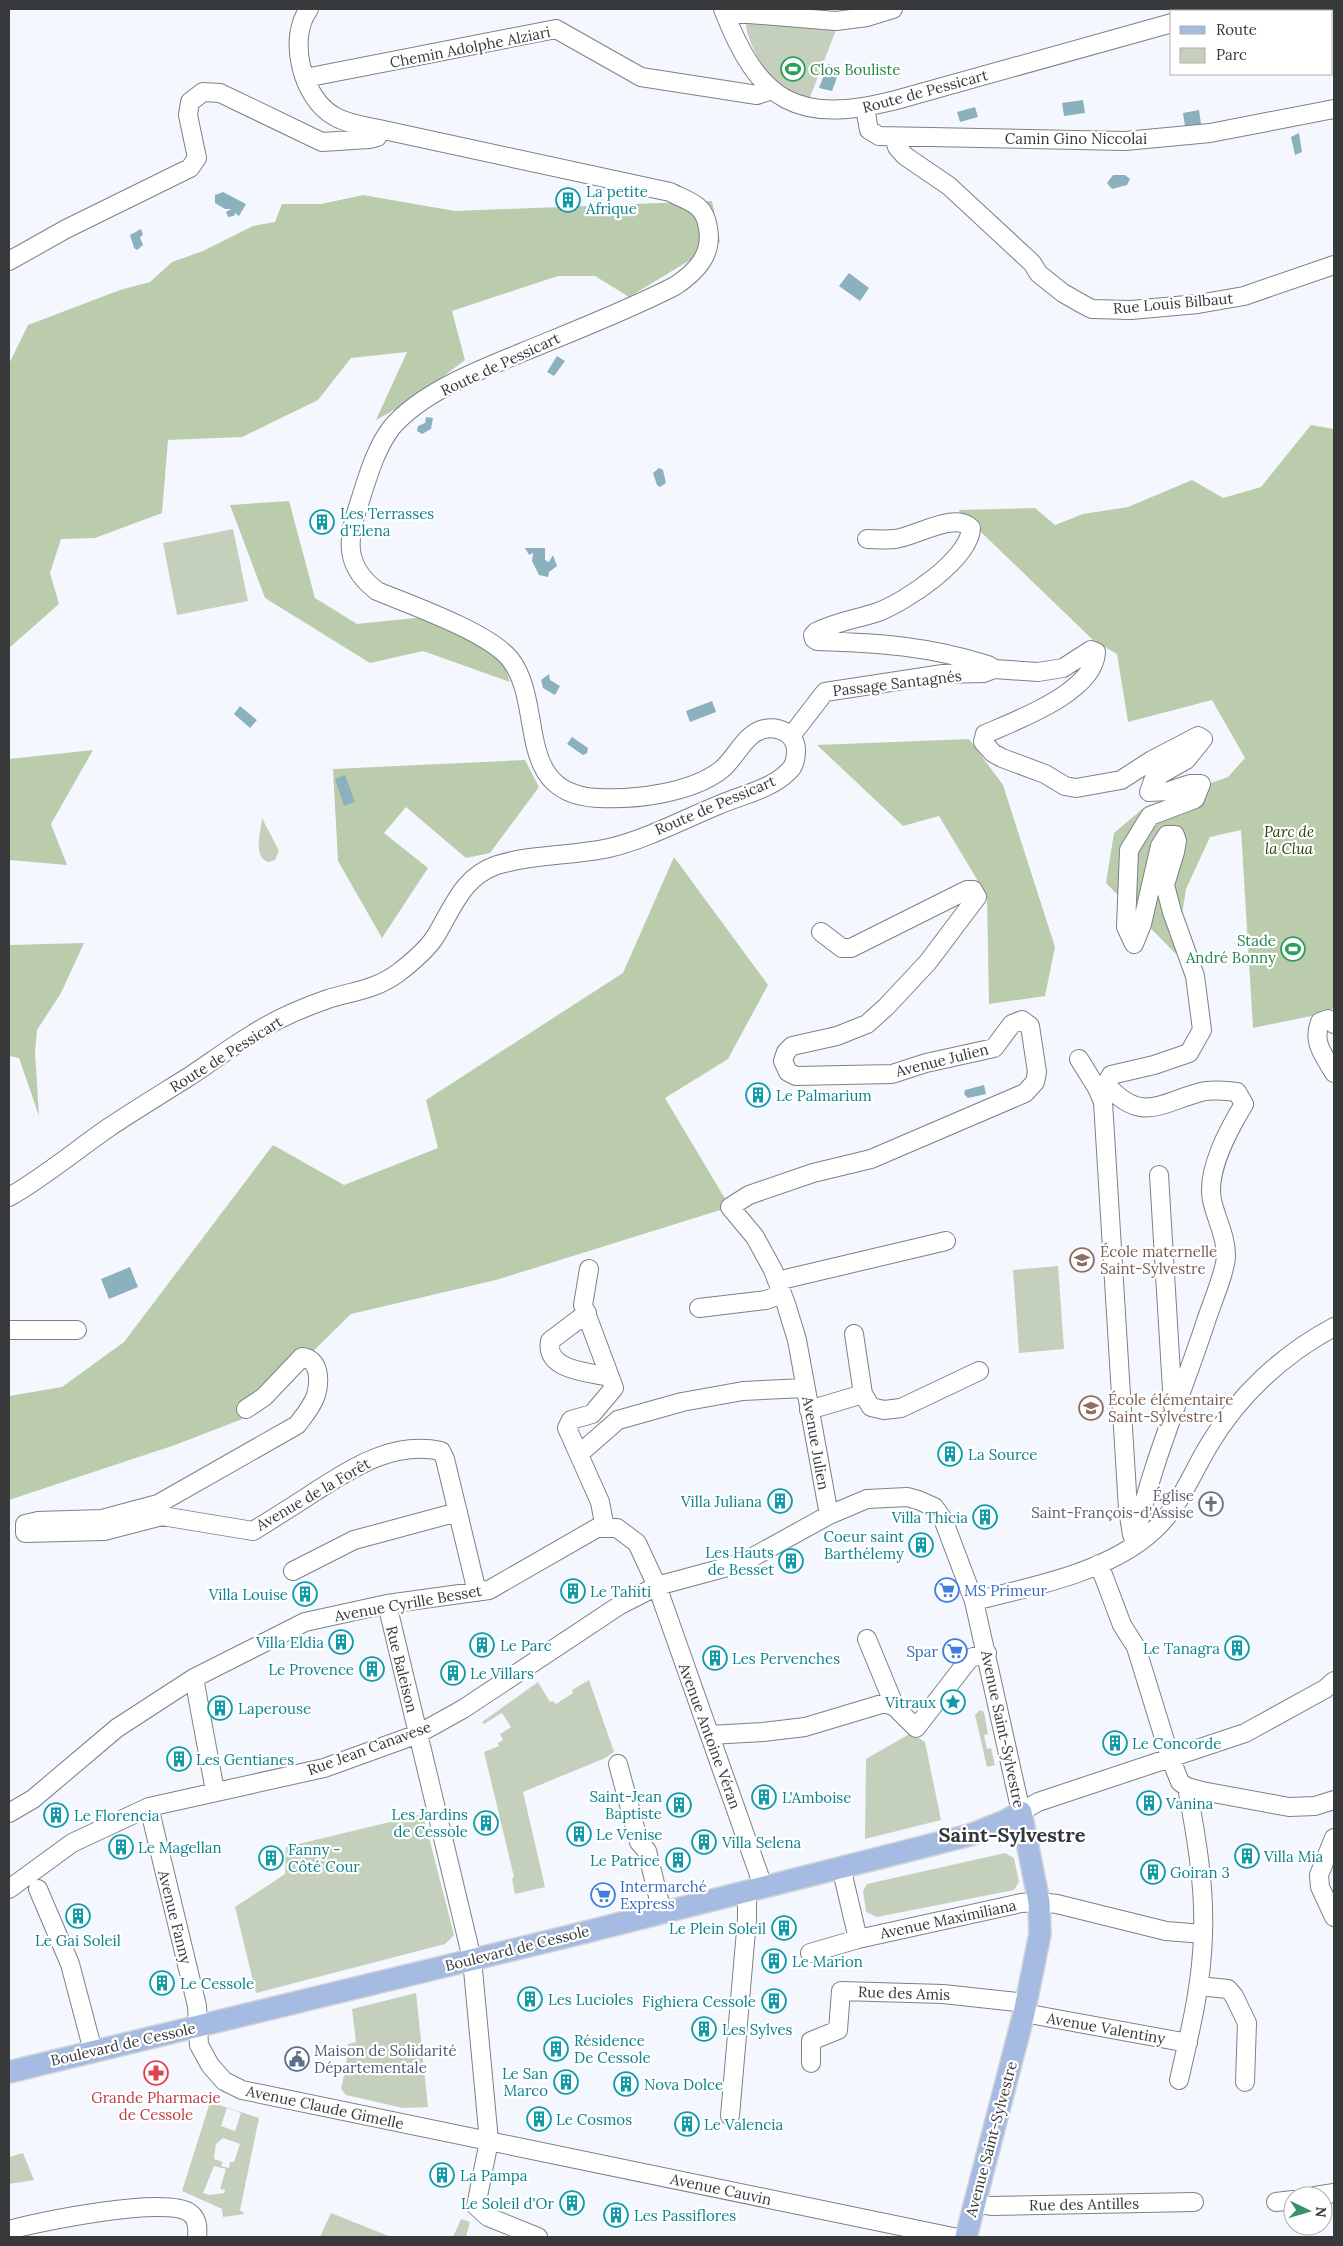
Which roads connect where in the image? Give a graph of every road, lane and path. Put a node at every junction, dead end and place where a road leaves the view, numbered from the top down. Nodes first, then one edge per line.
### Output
1 (309, 9) edge
2 (893, 9) edge
3 (1284, 9) edge
4 (723, 10) edge
5 (1259, 10) edge
6 (1170, 24) edge
7 (306, 78) junction
8 (772, 90) junction
9 (864, 108) junction
10 (1334, 109) edge
11 (379, 129) junction
12 (894, 137) junction
13 (9, 261) edge
14 (1334, 265) edge
15 (867, 539) dead end
16 (994, 669) junction
17 (791, 736) junction
18 (821, 932) dead end
19 (1334, 1024) edge
20 (1079, 1059) dead end
21 (1334, 1073) edge
22 (1159, 1175) dead end
23 (9, 1197) edge
24 (946, 1240) dead end
25 (589, 1268) dead end
26 (780, 1288) junction
27 (699, 1308) dead end
28 (586, 1313) junction
29 (1334, 1327) edge
30 (9, 1330) edge
31 (78, 1330) dead end
32 (854, 1334) dead end
33 (979, 1371) dead end
34 (610, 1377) junction
35 (806, 1388) junction
36 (863, 1394) junction
37 (246, 1409) dead end
38 (809, 1410) junction
39 (1174, 1414) junction
40 (578, 1454) junction
41 (458, 1512) junction
42 (829, 1515) junction
43 (605, 1528) junction
44 (1134, 1545) junction
45 (1099, 1564) junction
46 (293, 1571) dead end
47 (657, 1586) junction
48 (477, 1592) junction
49 (974, 1601) junction
50 (386, 1604) junction
51 (867, 1639) dead end
52 (987, 1653) junction
53 (194, 1678) junction
54 (1334, 1681) edge
55 (895, 1707) junction
56 (418, 1734) junction
57 (710, 1735) junction
58 (1170, 1757) junction
59 (618, 1764) dead end
60 (1187, 1787) junction
61 (215, 1791) junction
62 (1334, 1800) edge
63 (149, 1807) junction
64 (1021, 1812) junction
65 (9, 1813) edge
66 (1334, 1838) edge
67 (841, 1866) junction
68 (9, 1889) edge
69 (38, 1889) dead end
70 (755, 1889) junction
71 (1039, 1902) junction
72 (662, 1912) junction
73 (1334, 1917) edge
74 (1203, 1934) junction
75 (858, 1939) junction
76 (810, 1954) dead end
77 (472, 1959) junction
78 (1199, 1986) junction
79 (1025, 2008) junction
80 (198, 2026) junction
81 (1188, 2043) junction
82 (93, 2051) junction
83 (810, 2063) dead end
84 (9, 2072) edge
85 (1180, 2080) dead end
86 (1245, 2082) dead end
87 (730, 2116) dead end
88 (489, 2141) junction
89 (1194, 2202) dead end
90 (974, 2203) junction
91 (9, 2230) edge
92 (197, 2237) edge
93 (538, 2237) edge
94 (953, 2237) edge
95 (966, 2237) edge

1 - 7 street, Route de Pessicart
2 - 4 street
3 - 5 street
4 - 8 street, Route de Pessicart
6 - 9 street, Route de Pessicart
7 - 8 street, Chemin Adolphe Alziari
7 - 11 street, Route de Pessicart
8 - 9 street, Route de Pessicart
9 - 12 street, Camin Gino Niccolai
10 - 12 street, Camin Gino Niccolai
11 - 13 street
11 - 17 street, Route de Pessicart
12 - 14 street, Rue Louis Bilbaut
15 - 16 street
16 - 17 street, Passage Santagnés
16 - 39 street
17 - 23 street, Route de Pessicart
18 - 26 street, Avenue Julien
19 - 21 street
20 - 44 street
22 - 39 street
24 - 26 street
25 - 28 street
26 - 27 street
26 - 35 street, Avenue Julien
28 - 34 street
28 - 34 street
29 - 44 street
30 - 31 street
32 - 36 street
33 - 36 street
34 - 40 street
35 - 38 street, Avenue Julien
35 - 40 street
36 - 38 street
37 - 41 street, Avenue de la Forêt
38 - 42 street, Avenue Julien
39 - 44 street
40 - 43 street
41 - 46 street
41 - 48 street, Avenue de la Forêt
42 - 47 street
42 - 49 street, Avenue Saint-Sylvestre
43 - 47 street
43 - 48 street, Avenue Cyrille Besset
44 - 45 street
45 - 49 street
45 - 58 street, Avenue Valentiny
47 - 56 street, Rue Jean Canavese
47 - 57 street, Avenue Antoine Véran
48 - 50 street, Avenue Cyrille Besset
49 - 52 street, Avenue Saint-Sylvestre
50 - 53 street, Avenue Cyrille Besset
50 - 56 street, Rue Baleison
51 - 55 street
52 - 55 street
52 - 64 street, Avenue Saint-Sylvestre
53 - 61 street
53 - 65 street, Avenue Cyrille Besset
54 - 58 street
55 - 57 street
56 - 61 street, Rue Jean Canavese
56 - 77 street, Rue Baleison
57 - 70 street, Avenue Antoine Véran
58 - 60 street, Avenue Valentiny
58 - 64 street
59 - 72 street
60 - 62 street
60 - 74 street, Avenue Valentiny
61 - 63 street, Rue Jean Canavese
63 - 68 street, Rue Jean Canavese
63 - 80 street, Avenue Fanny
64 - 67 main road, Boulevard de Cessole
64 - 71 main road, Avenue Saint-Sylvestre
66 - 73 street
67 - 70 main road, Boulevard de Cessole
67 - 75 street
69 - 82 street
70 - 72 main road, Boulevard de Cessole
70 - 87 street, Avenue Antoine Véran
71 - 74 street, Avenue Maximiliana
71 - 75 street, Avenue Maximiliana
71 - 79 main road, Avenue Saint-Sylvestre
72 - 77 main road, Boulevard de Cessole
74 - 78 street, Avenue Valentiny
75 - 76 street, Avenue Maximiliana
77 - 80 main road, Boulevard de Cessole
77 - 88 street, Rue Baleison
78 - 81 street, Avenue Valentiny
78 - 86 street
79 - 81 street, Avenue Valentiny
79 - 83 street, Rue des Amis
79 - 90 main road, Avenue Saint-Sylvestre
80 - 82 main road, Boulevard de Cessole
80 - 88 street, Avenue Claude Gimelle
81 - 85 street, Avenue Valentiny
82 - 84 main road, Boulevard de Cessole
88 - 93 street, Rue Baleison
88 - 94 street, Avenue Cauvin
89 - 90 street, Rue des Antilles
90 - 95 main road, Avenue Saint-Sylvestre
91 - 92 street

